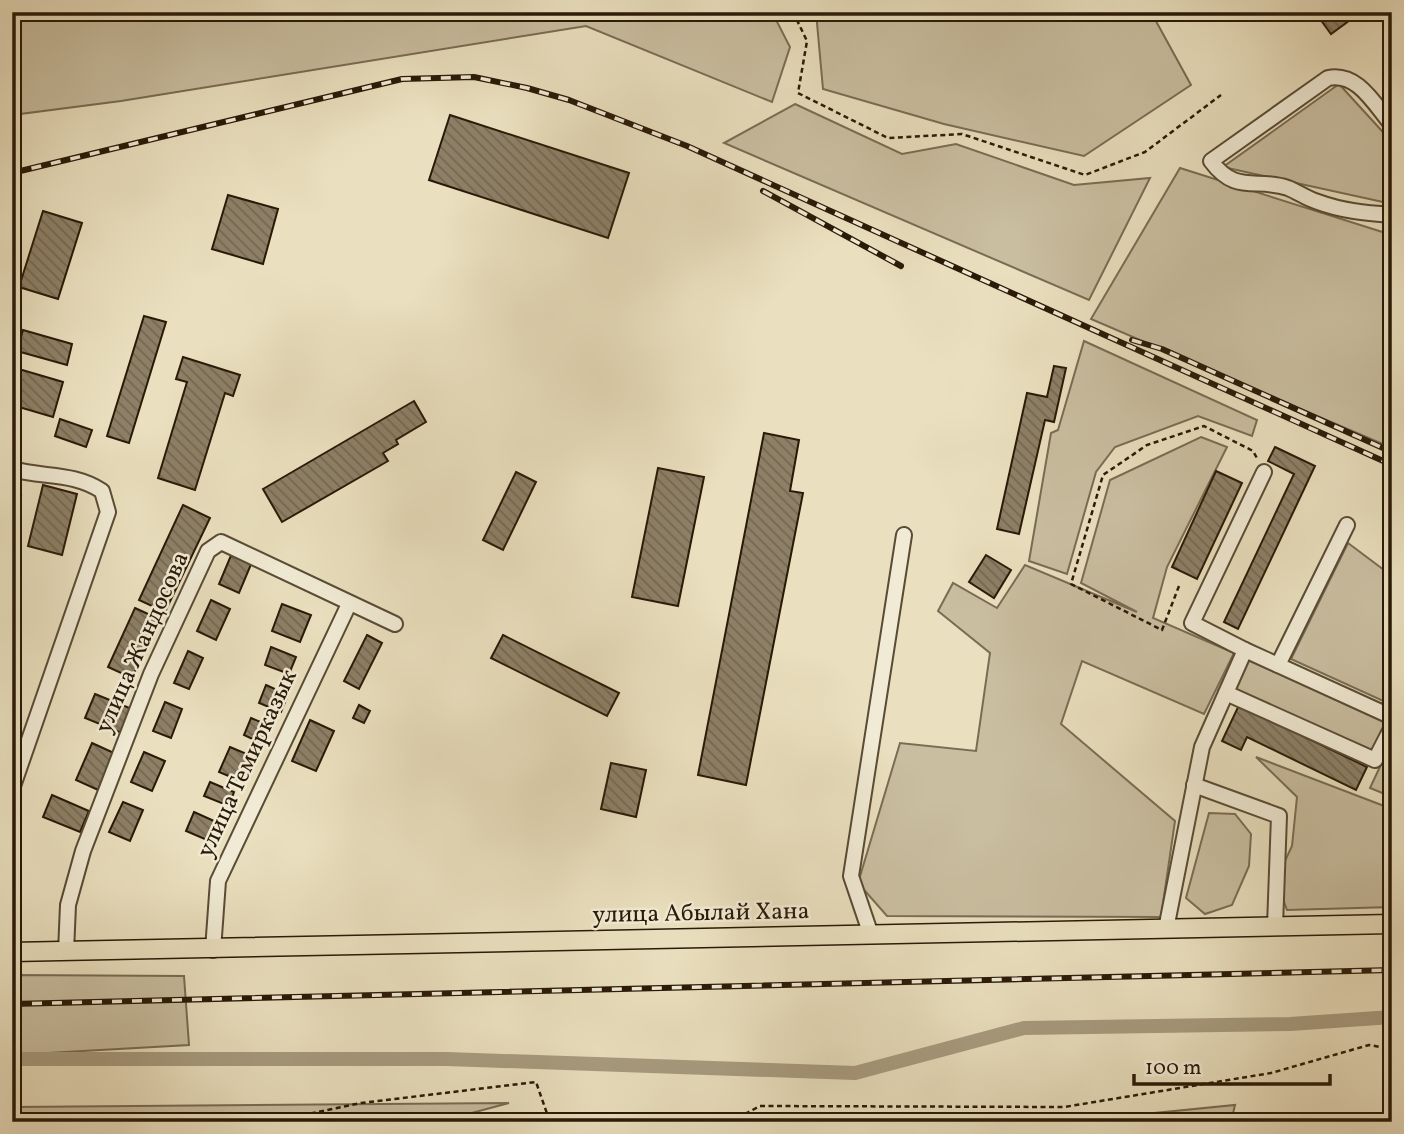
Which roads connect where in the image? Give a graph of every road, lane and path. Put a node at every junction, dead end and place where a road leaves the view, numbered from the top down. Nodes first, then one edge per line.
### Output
1 (793, 12) edge
2 (1221, 95) dead end
3 (1392, 125) edge
4 (1392, 215) edge
5 (12, 469) edge
6 (1264, 472) joint
7 (1346, 525) dead end
8 (904, 535) dead end
9 (1179, 586) dead end
10 (349, 604) junction
11 (396, 624) dead end
12 (1245, 650) junction
13 (1278, 665) junction
14 (1226, 693) junction
15 (1392, 717) edge
16 (1392, 727) edge
17 (1194, 785) junction
18 (12, 789) edge
19 (1392, 924) edge
20 (1275, 926) junction
21 (1166, 929) junction
22 (871, 935) junction
23 (213, 950) junction
24 (66, 952) junction
25 (12, 953) edge
26 (1392, 1049) edge
27 (74, 1122) edge
28 (550, 1122) edge
29 (730, 1122) edge

1 - 2 path
3 - 4 street
5 - 18 street
6 - 9 path
6 - 12 street
7 - 13 street
8 - 22 street
10 - 11 street, улица Жандосова
10 - 23 street, улица Темирказык
10 - 24 street, улица Жандосова
12 - 13 street
12 - 14 street
13 - 15 street
14 - 16 street
14 - 17 street
17 - 20 street
17 - 21 street
19 - 20 main road, улица Абылай Хана
20 - 21 main road, улица Абылай Хана
21 - 22 main road, улица Абылай Хана
22 - 23 main road, улица Абылай Хана
23 - 24 main road, улица Абылай Хана
24 - 25 main road, улица Абылай Хана
26 - 29 path
27 - 28 path

